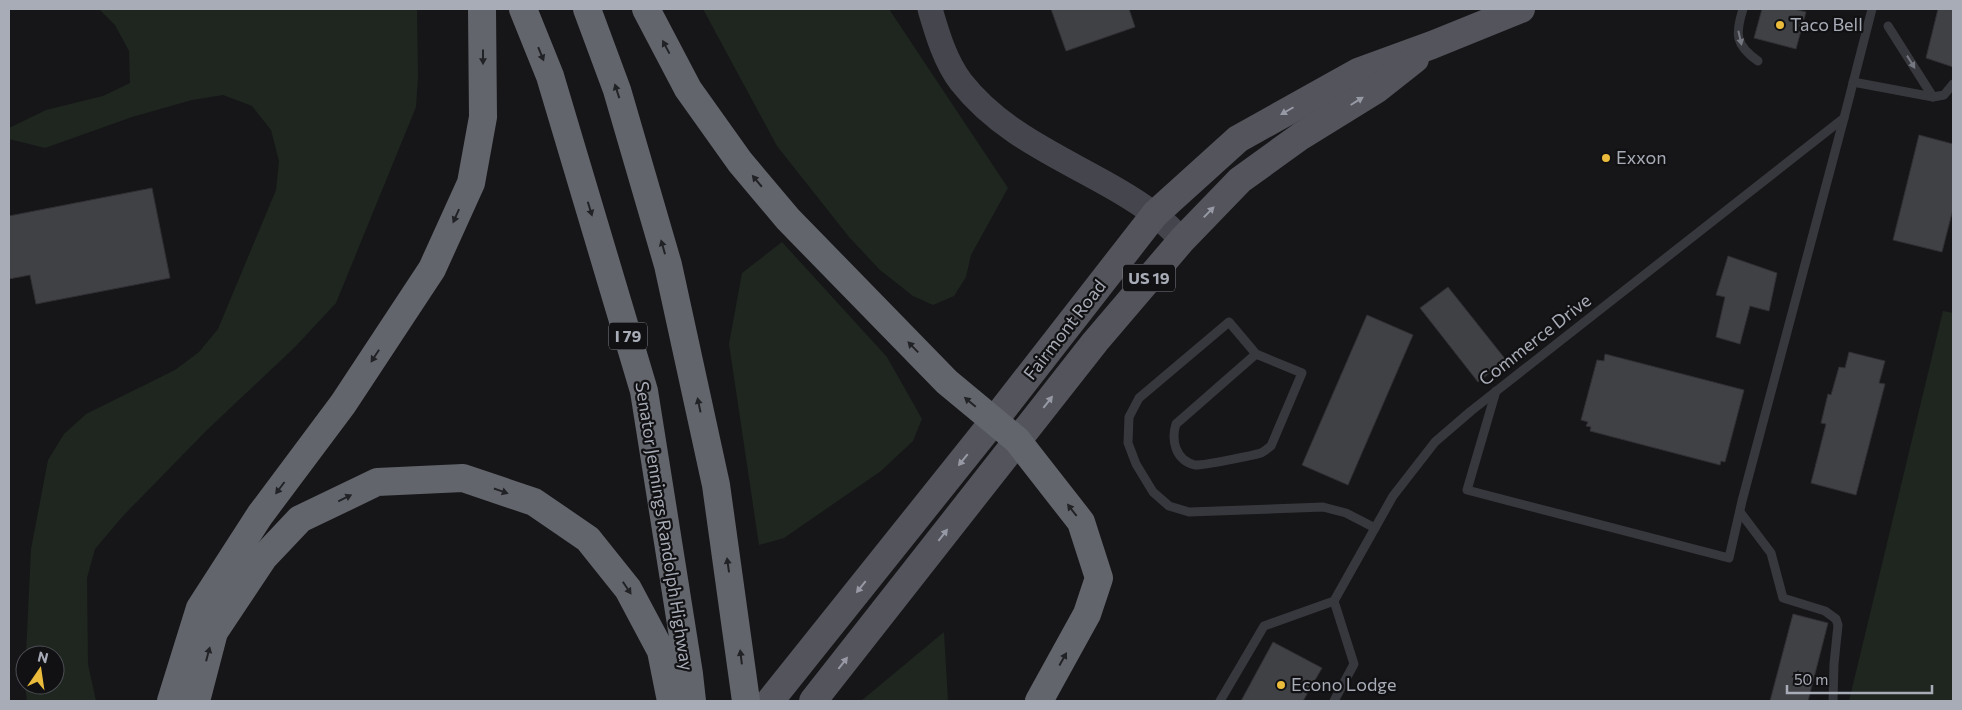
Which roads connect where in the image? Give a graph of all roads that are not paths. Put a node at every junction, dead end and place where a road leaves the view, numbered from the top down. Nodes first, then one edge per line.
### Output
1 (482, 9) edge
2 (523, 9) edge
3 (587, 9) edge
4 (646, 9) edge
5 (930, 9) edge
6 (1521, 9) edge
7 (1743, 9) edge
8 (1872, 9) edge
9 (1496, 14) edge
10 (1888, 26) dead end
11 (1432, 45) junction
12 (1758, 61) dead end
13 (1853, 82) junction
14 (1953, 84) edge
15 (1933, 97) junction
16 (1844, 118) junction
17 (1155, 214) junction
18 (1182, 240) junction
19 (1256, 354) junction
20 (1496, 391) junction
21 (993, 422) junction
22 (1017, 440) junction
23 (1740, 512) junction
24 (1375, 528) junction
25 (1334, 601) junction
26 (677, 698) edge
27 (171, 701) edge
28 (196, 701) edge
29 (746, 701) edge
30 (770, 701) edge
31 (813, 701) edge
32 (1039, 701) edge
33 (1220, 701) edge
34 (1334, 701) edge
35 (1833, 701) edge

1 -> 27 highway
2 -> 26 highway, Senator Jennings Randolph Highway / I 79
29 -> 3 highway
21 -> 4 highway
5 - 17 street
6 - 9 main road, Fairmont Road / US 19
7 -> 12 lane
8 - 13 lane
9 - 11 main road, Fairmont Road / US 19
10 -> 15 lane
11 -> 17 main road, Fairmont Road / US 19
18 -> 11 main road, Fairmont Road / US 19
13 - 15 lane
13 - 16 lane
14 - 15 lane
16 - 20 lane, Commerce Drive
16 - 23 lane
17 - 18 street
17 - 21 main road, Fairmont Road / US 19
22 -> 18 main road, Fairmont Road / US 19
19 - 19 lane
19 - 24 lane
20 - 23 lane
20 - 24 lane, Commerce Drive
21 - 22 highway
21 -> 30 main road, Fairmont Road / US 19
31 -> 22 main road, Fairmont Road / US 19
32 -> 22 highway
23 - 35 lane
24 - 25 lane, Commerce Drive
25 - 33 lane
25 - 34 lane
28 -> 26 highway

